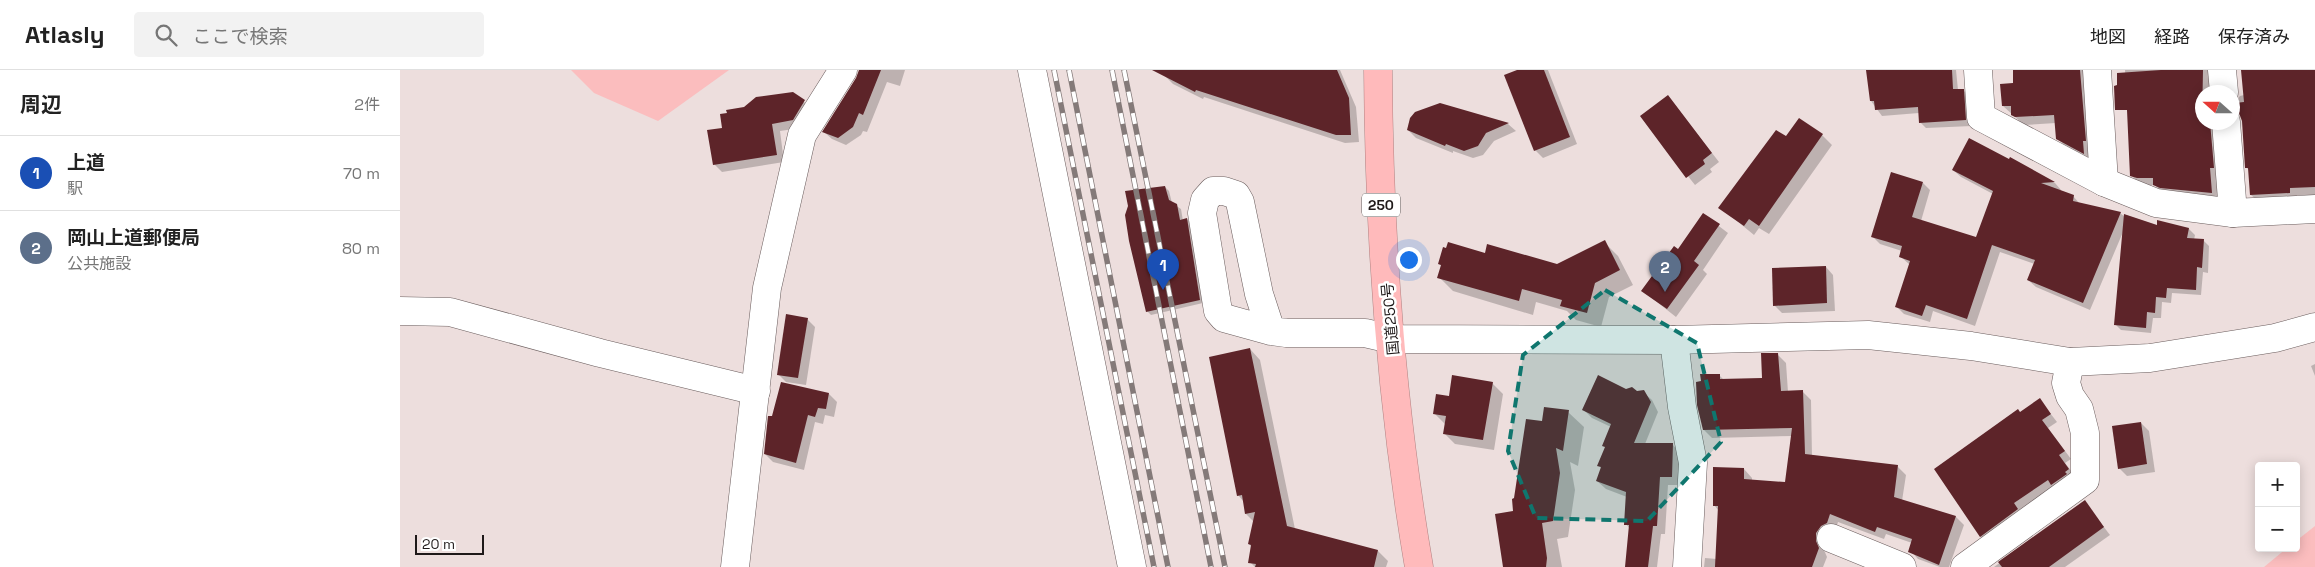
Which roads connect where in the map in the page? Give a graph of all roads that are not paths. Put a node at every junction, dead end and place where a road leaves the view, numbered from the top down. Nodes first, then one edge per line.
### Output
1 (843, 70) edge
2 (1032, 70) edge
3 (1378, 70) edge
4 (1978, 70) edge
5 (2097, 70) edge
6 (2222, 70) edge
7 (2223, 85) edge
8 (2227, 130) edge
9 (2104, 182) junction
10 (2315, 209) edge
11 (2233, 213) junction
12 (400, 311) edge
13 (2315, 327) edge
14 (1271, 331) junction
15 (1391, 339) junction
16 (1674, 340) junction
17 (2070, 362) junction
18 (756, 391) junction
19 (1831, 538) dead end
20 (735, 567) edge
21 (1132, 567) edge
22 (1419, 567) edge
23 (1688, 567) edge
24 (1902, 567) edge
25 (1964, 567) edge

1 - 18 street
2 - 21 street
3 - 15 highway, 国道250号 / 250
4 - 9 street
5 - 9 street
6 - 7 street
8 - 11 street
9 - 11 street
10 - 11 street
12 - 18 street
13 - 17 street
14 - 14 street
14 - 15 street
15 - 16 street
15 - 22 highway, 国道250号 / 250
16 - 17 street
16 - 23 street
17 - 25 street
18 - 20 street
19 - 24 street

